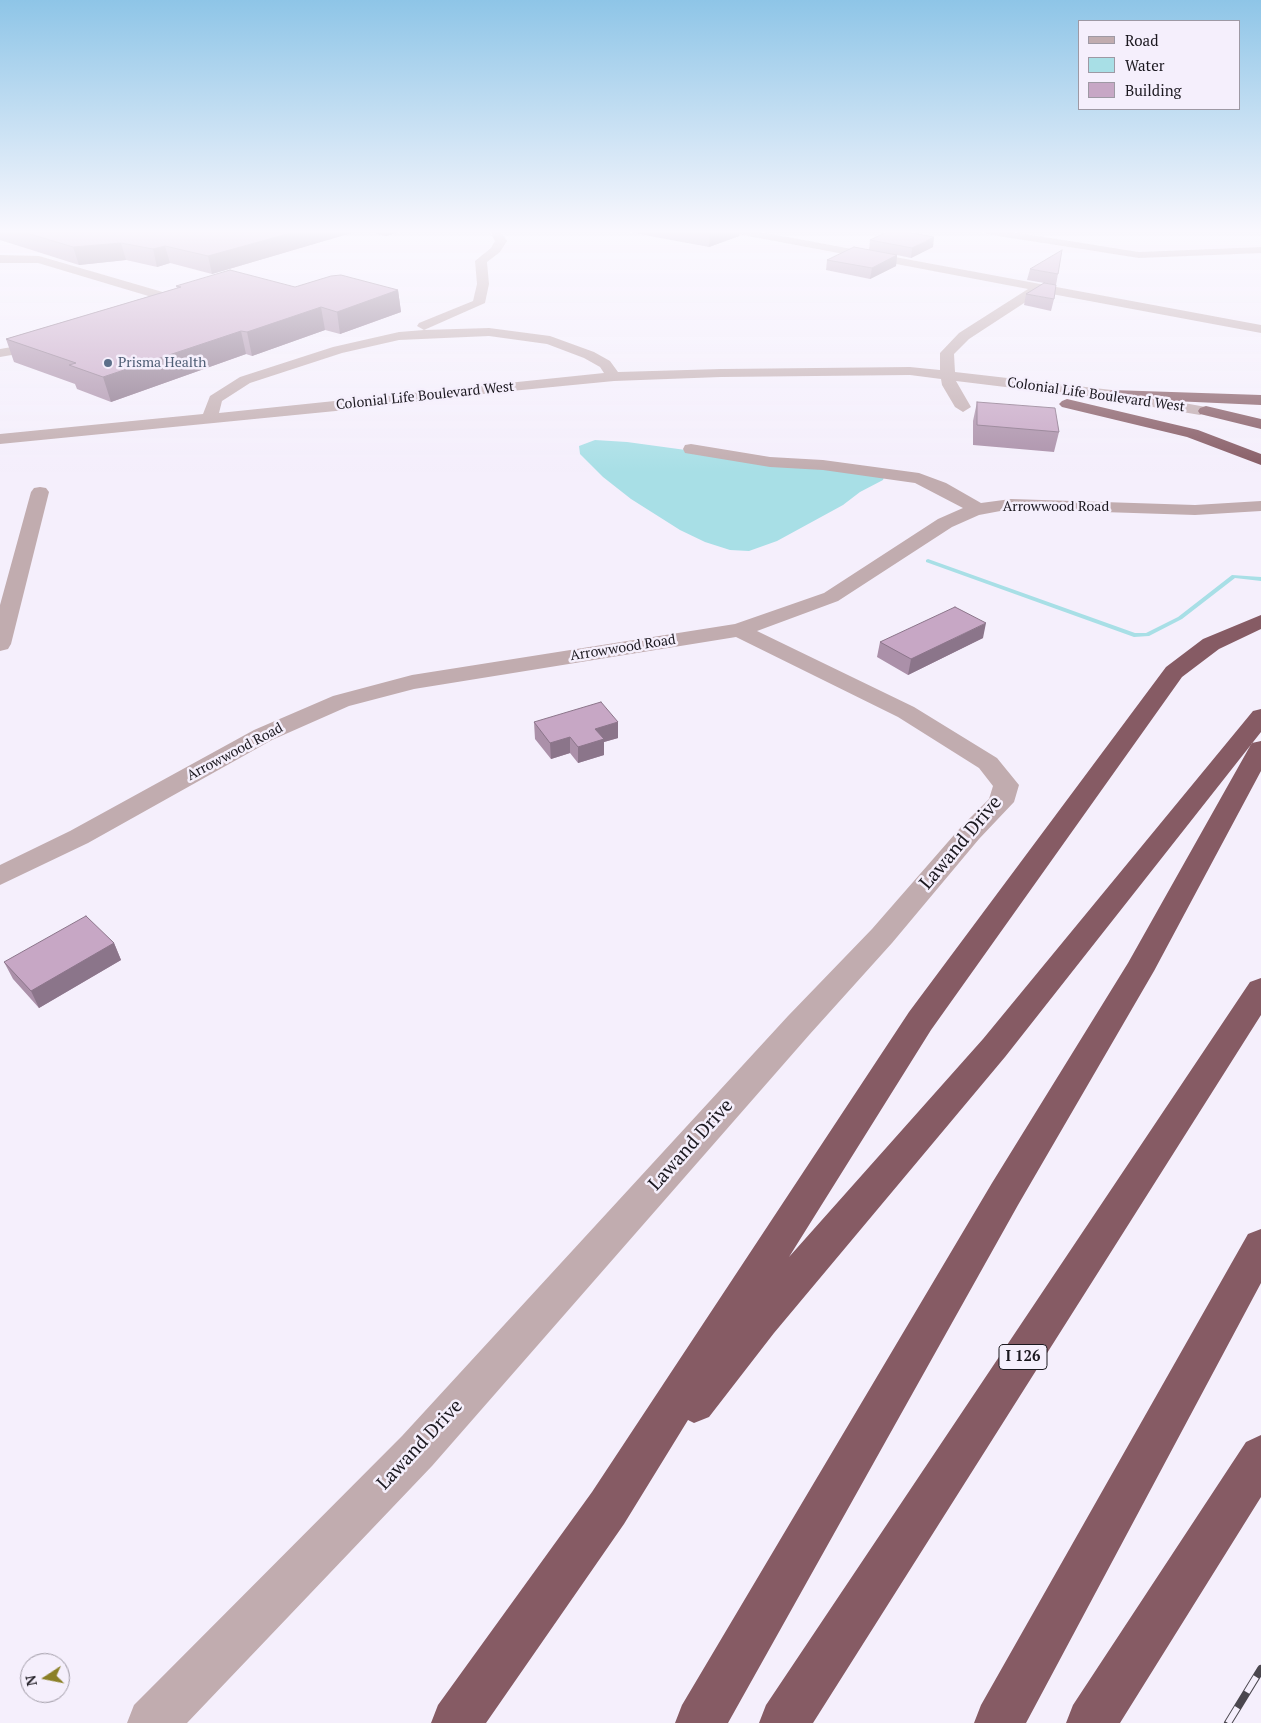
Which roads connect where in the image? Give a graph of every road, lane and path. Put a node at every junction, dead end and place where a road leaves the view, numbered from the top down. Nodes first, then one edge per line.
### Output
1 (1002, 311) edge
2 (1168, 311) edge
3 (485, 313) joint
4 (1261, 329) edge
5 (522, 336) junction
6 (376, 341) junction
7 (56, 342) edge
8 (0, 354) edge
9 (614, 377) junction
10 (949, 380) junction
11 (1112, 395) junction
12 (1261, 400) edge
13 (1067, 404) junction
14 (963, 407) dead end
15 (1261, 409) edge
16 (1200, 410) junction
17 (210, 418) junction
18 (1261, 424) edge
19 (0, 439) edge
20 (691, 449) dead end
21 (1261, 460) edge
22 (40, 492) dead end
23 (1261, 506) edge
24 (978, 509) junction
25 (9, 575) edge
26 (1261, 621) edge
27 (739, 630) junction
28 (0, 644) edge
29 (1261, 716) edge
30 (1261, 748) edge
31 (0, 876) edge
32 (1261, 990) edge
33 (1261, 1246) edge
34 (1261, 1457) edge
35 (608, 1508) junction
36 (152, 1723) edge
37 (456, 1723) edge
38 (700, 1723) edge
39 (784, 1723) edge
40 (999, 1723) edge
41 (1091, 1723) edge

1 - 10 street
2 - 4 street
3 - 5 street
3 - 6 street
5 - 6 street
5 - 9 street
6 - 17 street
7 - 8 street
9 - 10 street, Colonial Life Boulevard West
9 - 17 street, Colonial Life Boulevard West
10 - 11 street, Colonial Life Boulevard West
10 - 13 street, Colonial Life Boulevard West
10 - 14 street
11 - 12 highway
11 - 16 street, Colonial Life Boulevard West
13 - 16 street, Colonial Life Boulevard West
13 - 21 highway
15 - 16 highway
16 - 18 highway
17 - 19 street, Colonial Life Boulevard West
20 - 24 street
22 - 25 street
23 - 24 street, Arrowwood Road
24 - 27 street, Arrowwood Road
25 - 28 street
26 - 35 highway
27 - 31 street, Arrowwood Road
27 - 36 street, Lawand Drive
29 - 35 highway
30 - 38 highway
32 - 39 highway, I 126
33 - 40 highway
34 - 41 highway
35 - 37 highway

